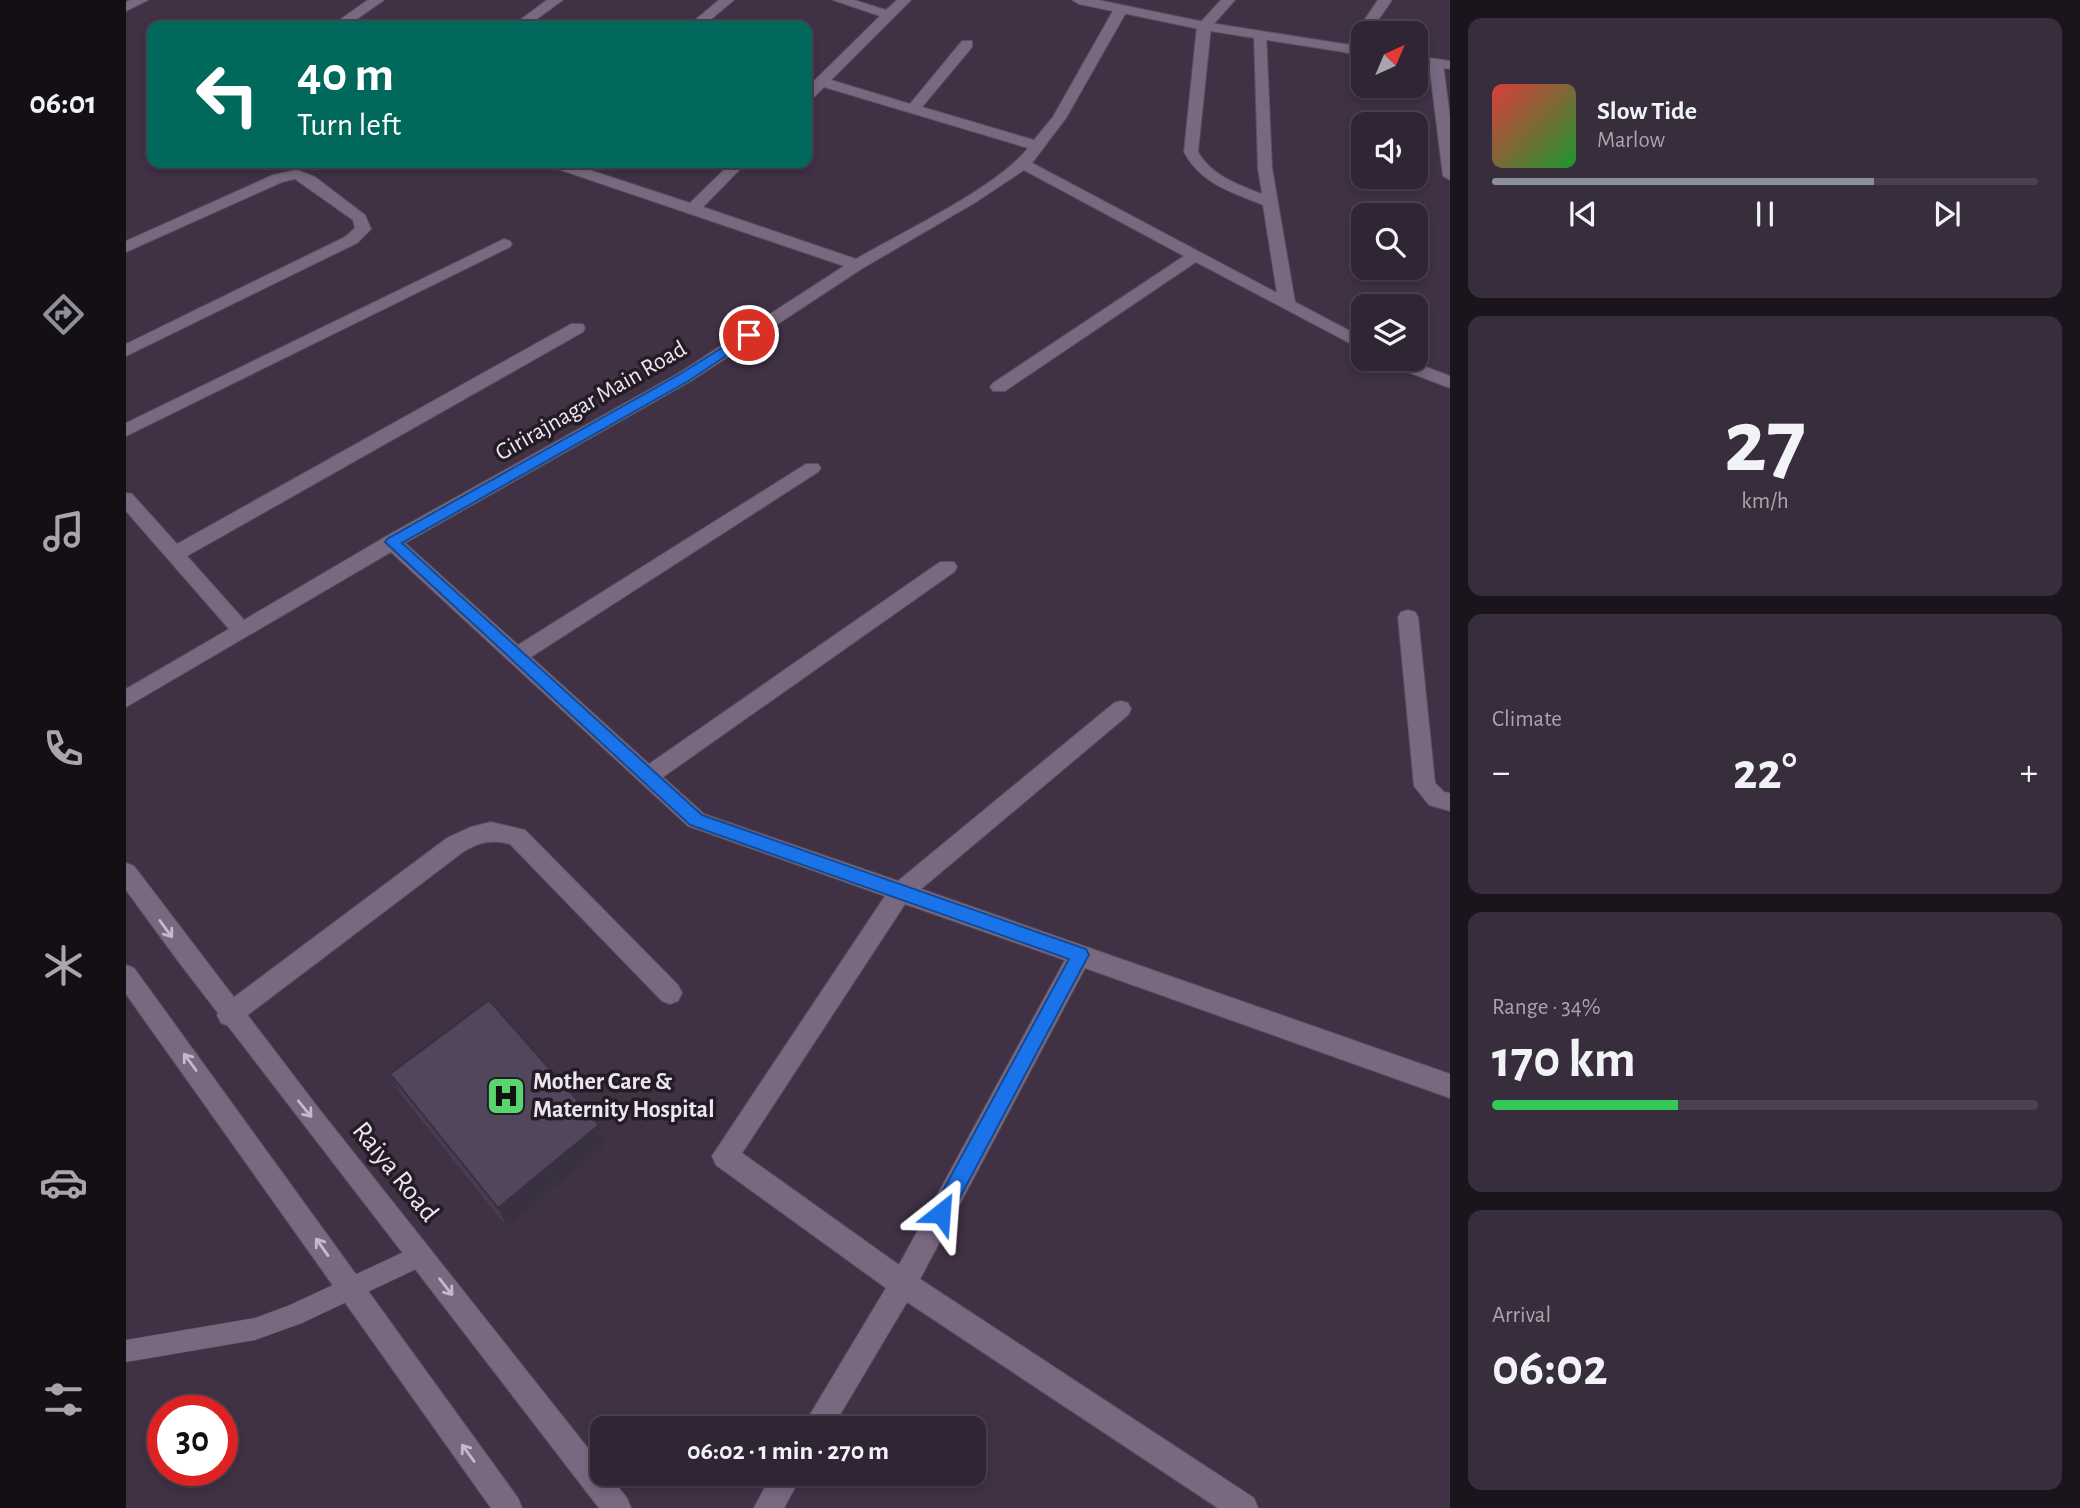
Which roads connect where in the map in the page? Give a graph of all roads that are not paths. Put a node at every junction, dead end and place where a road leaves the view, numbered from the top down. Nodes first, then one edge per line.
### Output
1 (141, 0) edge
2 (377, 0) edge
3 (556, 0) edge
4 (727, 0) edge
5 (840, 0) edge
6 (904, 0) edge
7 (1079, 0) edge
8 (1228, 0) edge
9 (1385, 0) edge
10 (126, 7) edge
11 (1121, 9) junction
12 (889, 15) junction
13 (346, 21) edge
14 (526, 21) edge
15 (701, 21) edge
16 (1373, 21) edge
17 (1204, 26) junction
18 (1261, 35) junction
19 (968, 44) dead end
20 (1351, 49) edge
21 (1443, 64) edge
22 (821, 82) junction
23 (812, 91) edge
24 (913, 109) junction
25 (1038, 146) junction
26 (1023, 163) junction
27 (569, 168) edge
28 (734, 168) edge
29 (1450, 175) edge
30 (1270, 203) junction
31 (693, 209) junction
32 (504, 244) dead end
33 (126, 247) edge
34 (1196, 255) junction
35 (857, 265) junction
36 (1287, 304) junction
37 (577, 328) dead end
38 (1351, 339) edge
39 (126, 351) edge
40 (1420, 371) edge
41 (1450, 383) edge
42 (999, 387) dead end
43 (126, 430) edge
44 (812, 468) dead end
45 (126, 499) edge
46 (392, 542) junction
47 (175, 554) junction
48 (947, 567) dead end
49 (1408, 617) dead end
50 (242, 631) junction
51 (518, 655) junction
52 (126, 699) edge
53 (1121, 709) dead end
54 (648, 776) junction
55 (1450, 802) edge
56 (126, 873) edge
57 (899, 894) junction
58 (1080, 955) junction
59 (126, 975) edge
60 (670, 993) dead end
61 (229, 1015) junction
62 (1450, 1086) edge
63 (421, 1255) junction
64 (903, 1284) junction
65 (351, 1288) junction
66 (126, 1351) edge
67 (823, 1416) edge
68 (781, 1486) edge
69 (508, 1508) edge
70 (617, 1508) edge
71 (768, 1508) edge
72 (1244, 1508) edge

1 - 10 street
2 - 13 street
3 - 14 street
4 - 15 street
5 - 12 street
6 - 12 street
7 - 11 street
8 - 17 street
9 - 16 street
11 - 17 street
11 - 25 street, Girirajnagar Main Road
12 - 22 street
17 - 18 street
17 - 30 street
18 - 20 street
18 - 30 street
19 - 24 street
21 - 29 street
22 - 23 street
22 - 24 street
24 - 25 street
25 - 26 street, Girirajnagar Main Road
26 - 34 street
26 - 35 street, Girirajnagar Main Road
27 - 31 street
28 - 31 street
30 - 36 street
31 - 35 street
32 - 43 street
33 - 39 street
34 - 36 street
34 - 42 street
35 - 46 street, Girirajnagar Main Road
36 - 38 street
37 - 47 street
40 - 41 street
44 - 51 street
45 - 47 street
46 - 50 street, Girirajnagar Main Road
46 - 51 street
47 - 50 street
48 - 54 street
49 - 55 street
50 - 52 street, Girirajnagar Main Road
51 - 54 street
53 - 57 street
54 - 57 street
56 -> 61 street, Raiya Road
57 - 58 street
57 - 64 street
58 - 62 street
58 - 64 street
65 -> 59 street
60 - 61 street
61 -> 63 street, Raiya Road
63 - 65 lane
63 -> 70 street, Raiya Road
64 - 67 street
64 - 72 street
65 - 66 lane
69 -> 65 street
68 - 71 street

